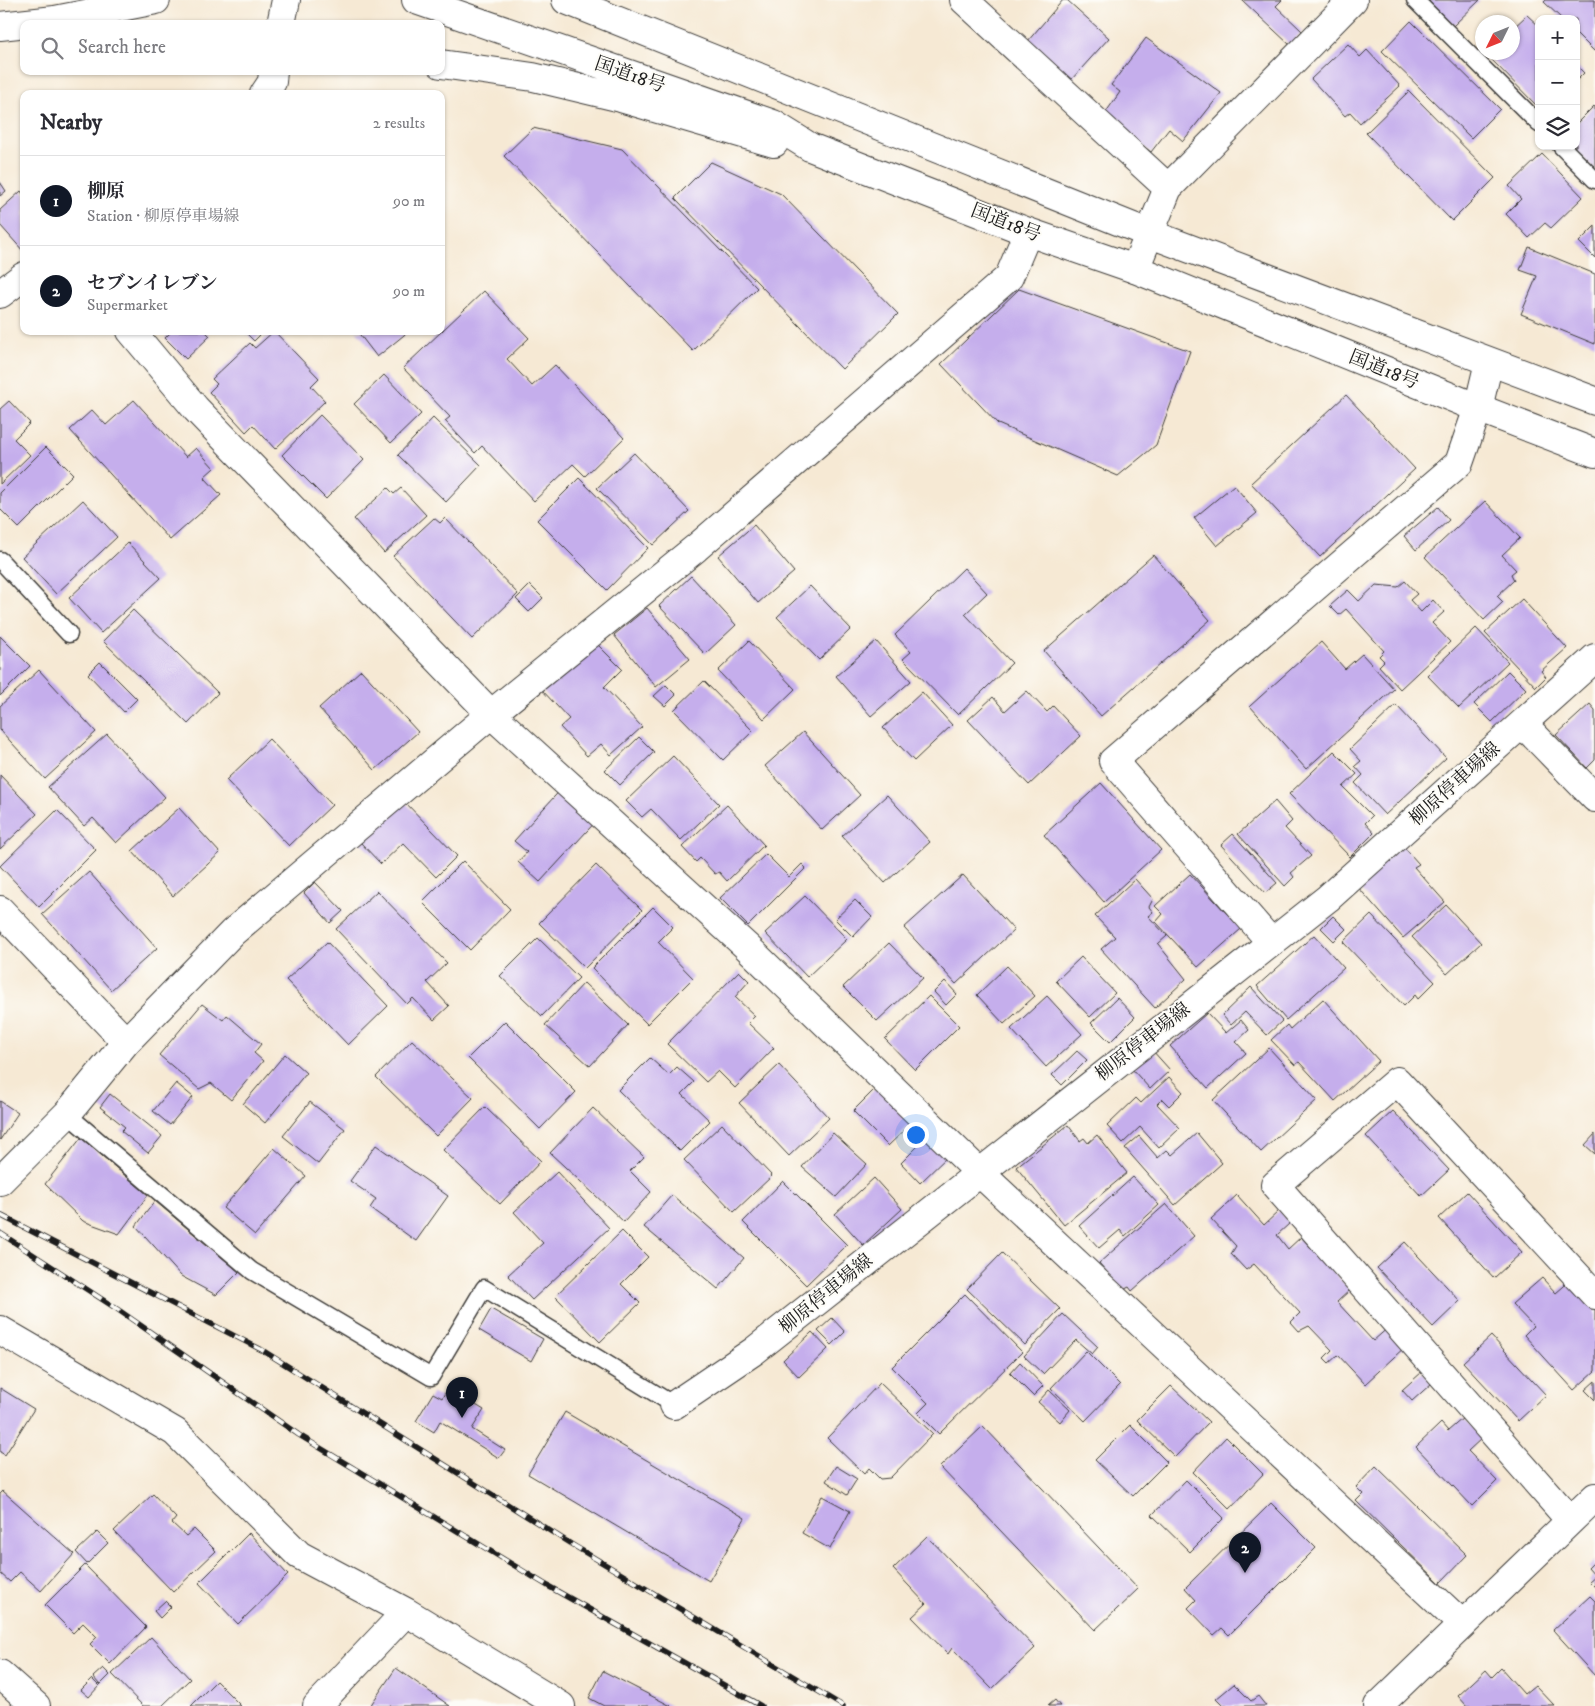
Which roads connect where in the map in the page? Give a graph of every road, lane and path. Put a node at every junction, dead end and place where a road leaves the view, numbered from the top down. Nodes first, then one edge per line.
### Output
1 (156, 0) edge
2 (286, 0) edge
3 (416, 0) edge
4 (566, 0) edge
5 (964, 0) edge
6 (1353, 0) edge
7 (1415, 0) edge
8 (56, 15) edge
9 (32, 20) edge
10 (282, 20) edge
11 (445, 65) edge
12 (273, 75) edge
13 (267, 90) edge
14 (1535, 120) edge
15 (810, 147) junction
16 (1565, 150) edge
17 (1595, 180) edge
18 (1168, 188) junction
19 (1028, 232) junction
20 (1148, 233) junction
21 (1135, 269) junction
22 (20, 279) edge
23 (0, 294) edge
24 (134, 335) edge
25 (1489, 362) junction
26 (1595, 401) edge
27 (1478, 408) junction
28 (1595, 453) edge
29 (0, 560) edge
30 (69, 634) dead end
31 (1595, 658) edge
32 (491, 714) junction
33 (1524, 724) junction
34 (1595, 798) edge
35 (0, 910) edge
36 (1271, 942) junction
37 (126, 1042) junction
38 (67, 1114) junction
39 (978, 1171) junction
40 (0, 1181) edge
41 (1595, 1295) edge
42 (0, 1330) edge
43 (674, 1405) joint
44 (1595, 1497) edge
45 (1570, 1520) junction
46 (406, 1612) junction
47 (1462, 1624) junction
48 (0, 1674) edge
49 (36, 1706) edge
50 (317, 1706) edge
51 (561, 1706) edge
52 (1378, 1706) edge

1 - 8 main road
2 - 10 main road
3 - 15 main road, 国道18号
4 - 20 main road
5 - 18 main road
6 - 18 main road
7 - 14 lane
8 - 9 main road
11 - 15 main road
12 - 13 main road
15 - 19 main road, 国道18号
16 - 17 lane
18 - 20 main road
19 - 21 main road, 国道18号
19 - 32 main road
20 - 21 main road
20 - 25 main road
21 - 27 main road, 国道18号
22 - 23 main road
24 - 32 main road
25 - 26 main road
25 - 27 main road
27 - 28 main road, 国道18号
27 - 36 main road
29 - 30 lane
31 - 33 main road, 柳原停車場線
32 - 37 main road
32 - 39 main road
33 - 34 main road
33 - 36 main road, 柳原停車場線
35 - 37 main road
36 - 39 main road, 柳原停車場線
37 - 38 main road
38 - 40 main road
38 - 43 lane
39 - 43 main road, 柳原停車場線
39 - 47 main road
41 - 45 main road
42 - 46 main road
44 - 45 main road
45 - 47 main road
46 - 50 main road
46 - 51 main road
47 - 52 main road
48 - 49 main road

